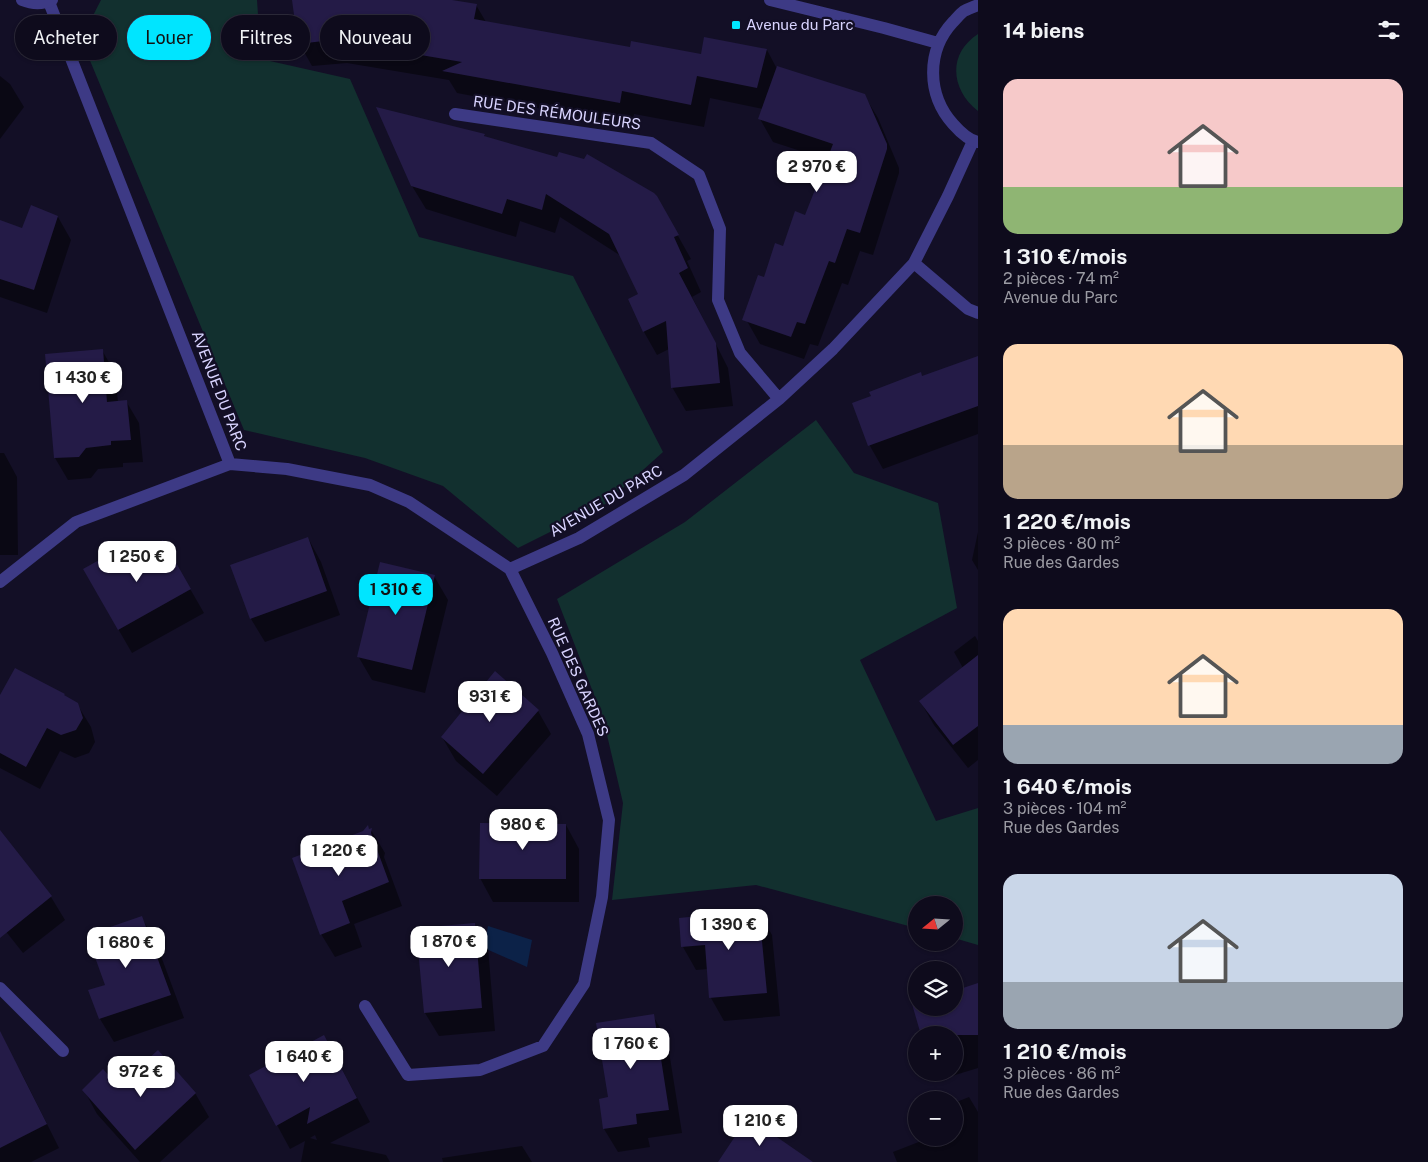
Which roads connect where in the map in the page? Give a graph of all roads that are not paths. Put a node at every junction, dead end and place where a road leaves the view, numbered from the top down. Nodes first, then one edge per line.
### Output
1 (22, 0) edge
2 (770, 0) edge
3 (51, 1) edge
4 (978, 5) edge
5 (938, 43) junction
6 (455, 114) dead end
7 (975, 141) edge
8 (914, 262) junction
9 (978, 313) edge
10 (779, 399) junction
11 (230, 464) junction
12 (510, 569) junction
13 (0, 582) edge
14 (0, 988) edge
15 (365, 1006) dead end
16 (63, 1051) dead end

1 - 3 street
2 - 5 street
3 - 11 street, AVENUE DU PARC
4 - 5 street
5 - 7 street
6 - 10 street, RUE DES RÉMOULEURS
7 - 8 street, AVENUE DU PARC
8 - 9 street
8 - 10 street, AVENUE DU PARC
10 - 12 street, AVENUE DU PARC
11 - 12 street, AVENUE DU PARC
11 - 13 street
12 - 15 street, RUE DES GARDES
14 - 16 street

